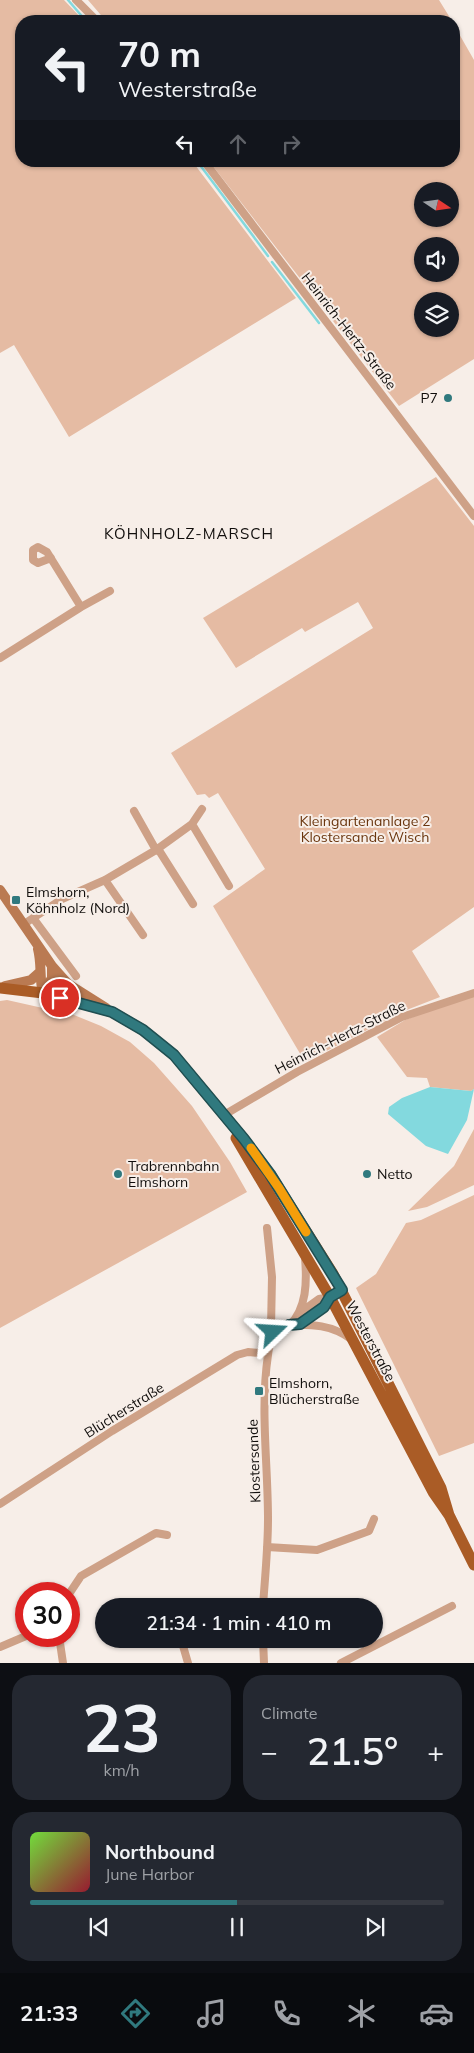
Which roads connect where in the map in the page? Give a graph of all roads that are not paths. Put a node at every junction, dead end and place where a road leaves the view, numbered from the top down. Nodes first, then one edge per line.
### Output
1 (76, 0) edge
2 (91, 15) edge
3 (209, 167) edge
4 (474, 516) edge
5 (51, 558) dead end
6 (110, 591) dead end
7 (81, 607) junction
8 (0, 658) edge
9 (202, 809) dead end
10 (134, 811) dead end
11 (192, 824) junction
12 (156, 850) junction
13 (105, 880) junction
14 (229, 886) dead end
15 (0, 890) edge
16 (192, 904) dead end
17 (33, 918) junction
18 (24, 924) junction
19 (143, 935) dead end
20 (37, 943) junction
21 (52, 966) junction
22 (40, 972) junction
23 (76, 976) dead end
24 (0, 988) edge
25 (474, 992) edge
26 (43, 993) junction
27 (112, 1012) junction
28 (224, 1115) junction
29 (267, 1228) dead end
30 (304, 1253) junction
31 (342, 1290) junction
32 (330, 1297) junction
33 (296, 1315) junction
34 (300, 1324) junction
35 (289, 1325) junction
36 (274, 1335) junction
37 (354, 1342) junction
38 (268, 1354) junction
39 (0, 1504) edge
40 (449, 1515) junction
41 (374, 1519) dead end
42 (167, 1535) dead end
43 (266, 1548) junction
44 (474, 1565) edge
45 (76, 1582) edge
46 (263, 1598) edge
47 (452, 1606) dead end
48 (15, 1641) edge
49 (0, 1647) edge
50 (61, 1647) edge
51 (184, 1648) edge
52 (263, 1648) edge
53 (63, 1663) edge
54 (188, 1663) edge
55 (264, 1663) edge
56 (341, 1663) edge

1 - 2 street
3 - 4 street, Heinrich-Hertz-Straße
5 - 7 street
6 - 7 street
7 - 8 street
9 - 11 street
10 - 12 street
11 - 12 street
11 - 14 street
12 - 13 street
12 - 16 street
13 - 17 street
13 - 19 street
15 - 18 main road
17 - 18 street
17 - 23 street
18 - 20 main road
20 - 21 main road
20 - 22 main road
21 - 26 main road
21 - 27 main road
22 - 24 main road
22 - 26 main road
24 - 26 main road
25 - 28 street, Heinrich-Hertz-Straße
26 - 27 main road
27 - 28 main road
28 - 30 main road, Westerstraße
28 - 31 main road, Westerstraße
29 - 36 street, Klostersande
30 - 32 main road, Westerstraße
30 - 33 street
31 - 32 street
31 - 40 main road, Westerstraße
32 - 33 street
32 - 34 street
32 - 37 main road, Westerstraße
33 - 35 street
34 - 35 street
34 - 37 street
35 - 36 street
36 - 38 street, Klostersande
37 - 40 main road, Westerstraße
38 - 39 street, Blücherstraße
38 - 43 street, Klostersande
40 - 44 main road, Westerstraße
41 - 43 street
42 - 45 street
43 - 46 street, Klostersande
47 - 56 street
48 - 49 street
50 - 53 street
51 - 54 street
52 - 55 street

